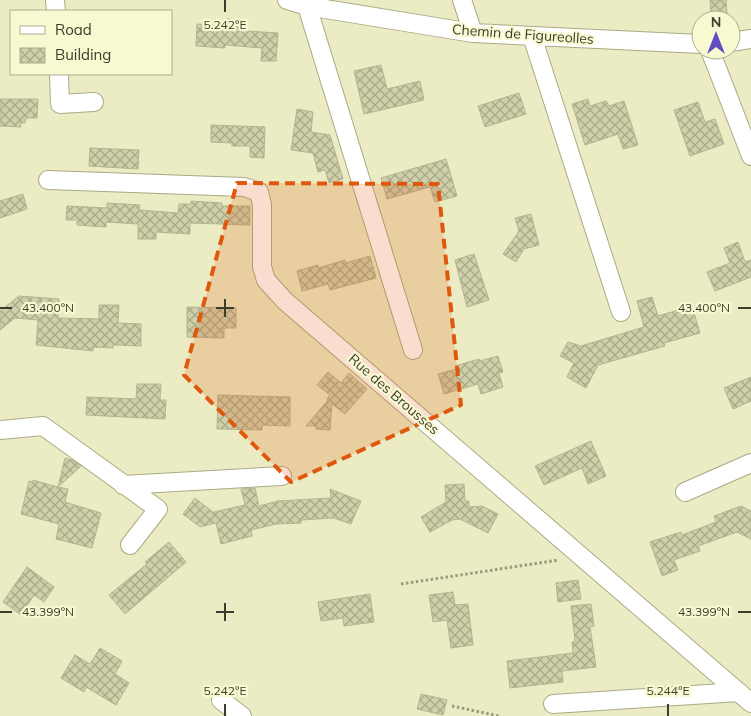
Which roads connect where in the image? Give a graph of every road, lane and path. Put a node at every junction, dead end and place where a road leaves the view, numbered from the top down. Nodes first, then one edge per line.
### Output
1 (287, 0) edge
2 (462, 0) edge
3 (307, 6) junction
4 (473, 33) junction
5 (532, 36) junction
6 (691, 44) edge
7 (714, 60) edge
8 (59, 75) edge
9 (94, 102) dead end
10 (751, 156) edge
11 (48, 180) dead end
12 (621, 312) dead end
13 (413, 350) dead end
14 (0, 430) edge
15 (751, 463) edge
16 (282, 476) dead end
17 (123, 485) junction
18 (685, 492) dead end
19 (130, 545) dead end
20 (581, 556) junction
21 (401, 584) dead end
22 (745, 697) edge
23 (221, 700) dead end
24 (553, 704) dead end
25 (452, 706) dead end
26 (242, 716) edge
27 (499, 716) edge

1 - 3 street, Chemin de Figureolles
2 - 4 street
3 - 4 street, Chemin de Figureolles
3 - 13 street
4 - 5 street, Chemin de Figureolles
5 - 6 street, Chemin de Figureolles
5 - 12 street
7 - 10 street
8 - 9 street
11 - 20 street, Rue des Brousses
14 - 17 street
15 - 18 street
16 - 17 street
17 - 19 street
20 - 21 path
20 - 22 street, Rue des Brousses
22 - 24 street
23 - 26 street
25 - 27 path

